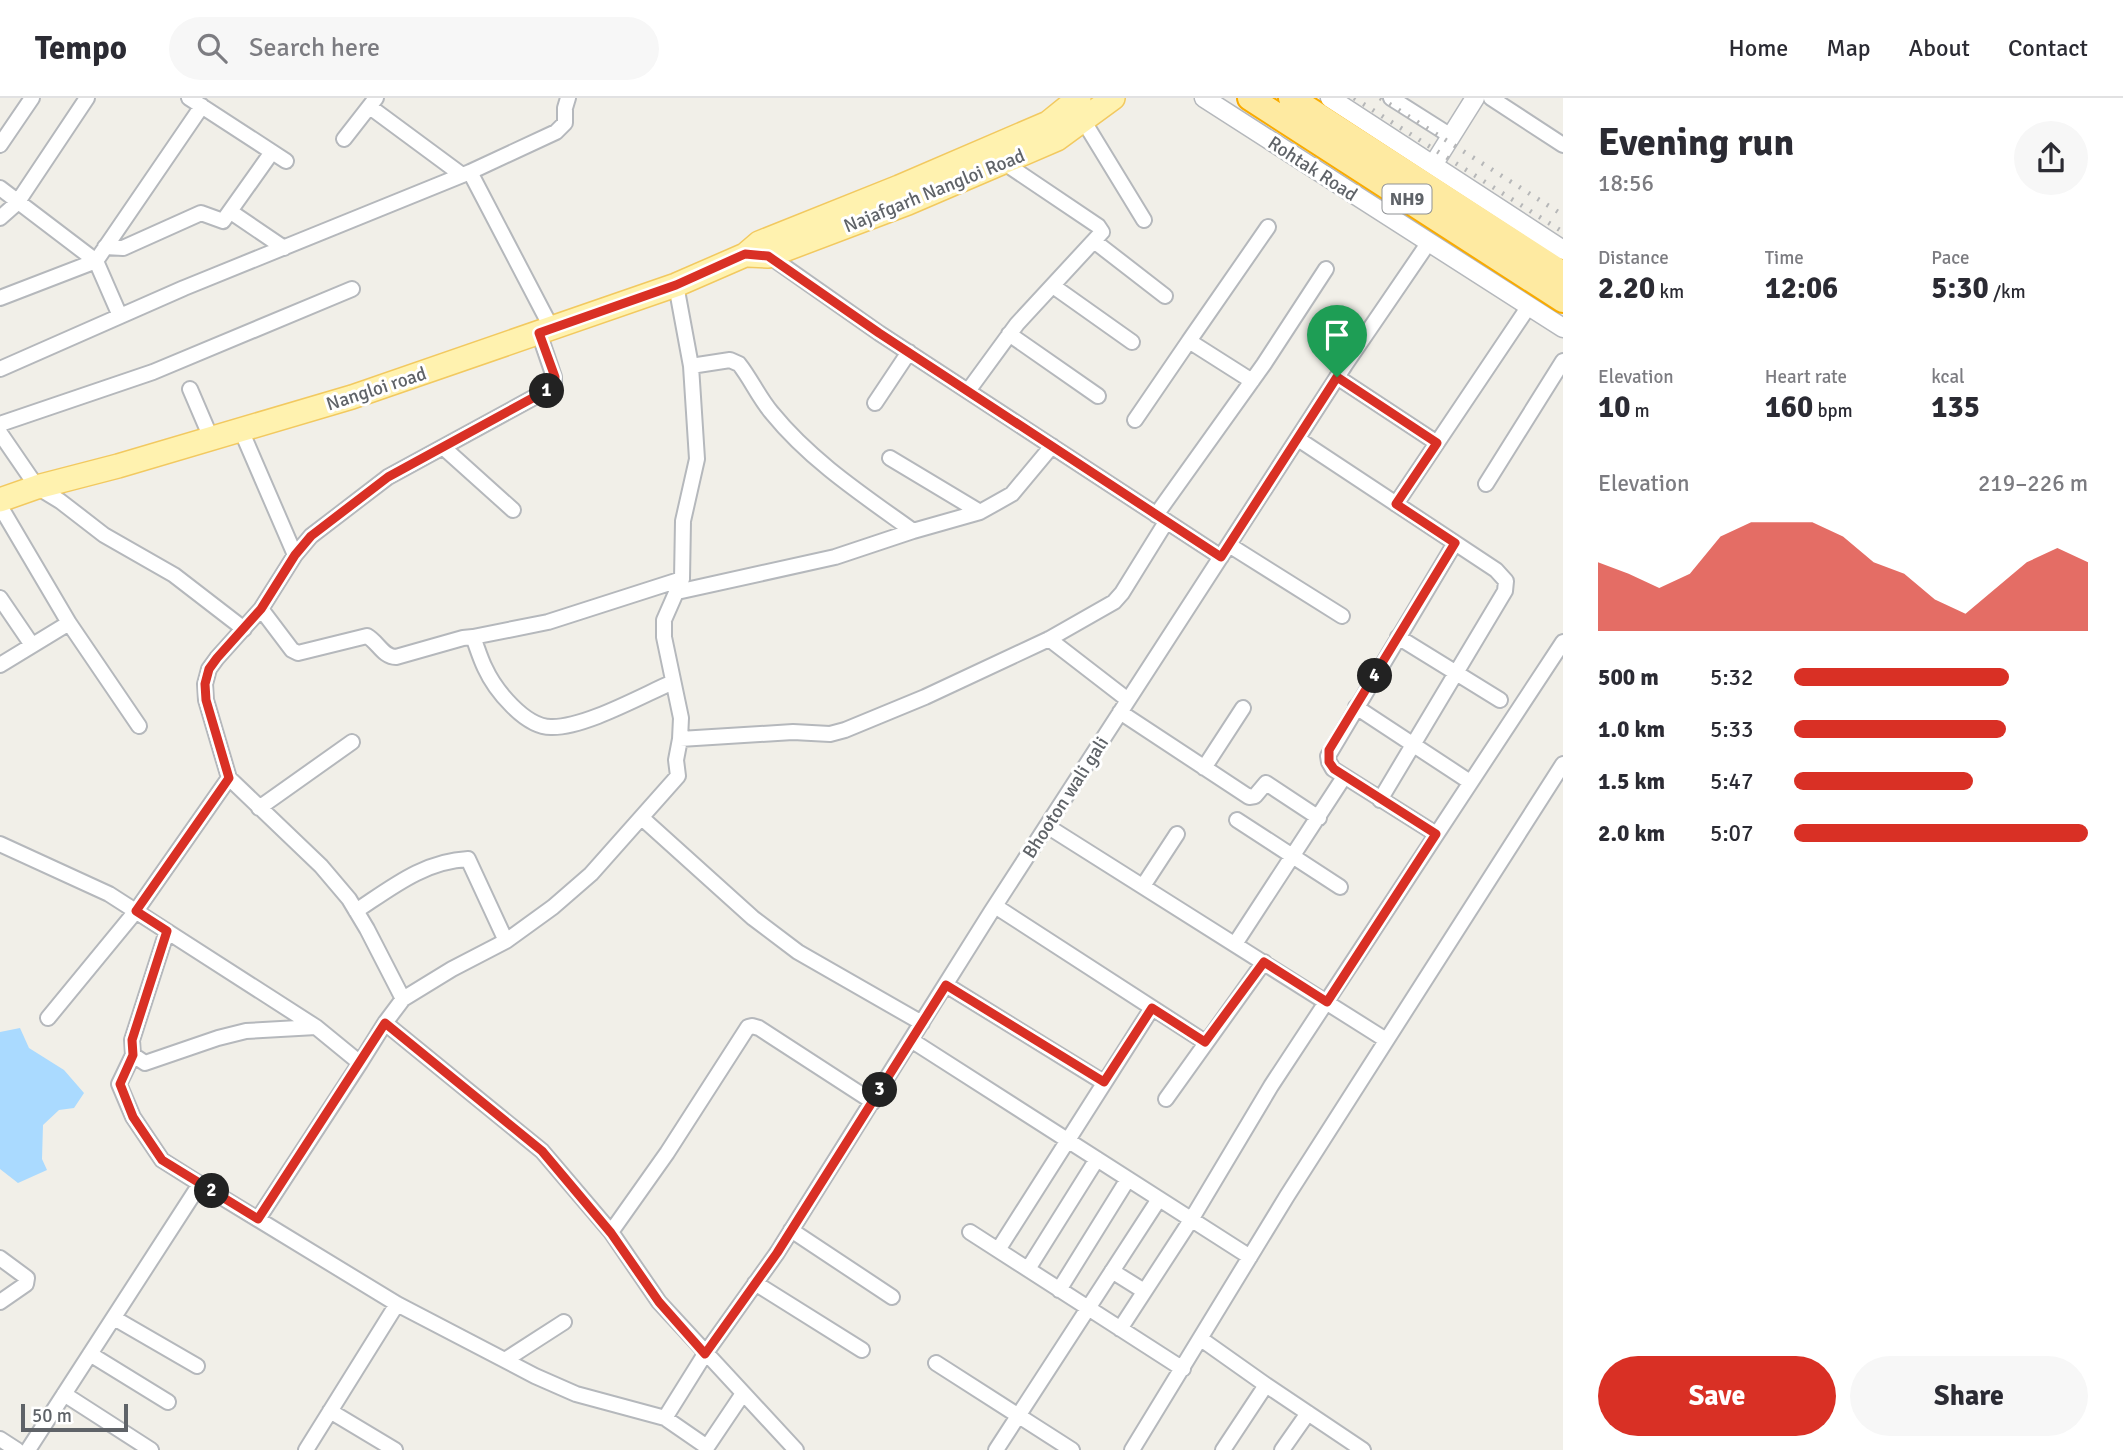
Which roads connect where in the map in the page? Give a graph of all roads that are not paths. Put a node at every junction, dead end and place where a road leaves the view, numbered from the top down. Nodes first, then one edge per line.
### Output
1 (32, 98) edge
2 (88, 98) edge
3 (189, 98) edge
4 (568, 98) edge
5 (1113, 98) edge
6 (1204, 98) edge
7 (1250, 98) edge
8 (1291, 98) edge
9 (1330, 98) edge
10 (1391, 98) edge
11 (1475, 98) edge
12 (1492, 98) edge
13 (373, 102) edge
14 (202, 106) junction
15 (1081, 109) edge
16 (1451, 136) junction
17 (344, 139) dead end
18 (0, 145) edge
19 (1563, 145) edge
20 (272, 152) junction
21 (286, 160) dead end
22 (1003, 162) junction
23 (1433, 165) junction
24 (466, 174) junction
25 (0, 188) edge
26 (19, 201) junction
27 (231, 212) junction
28 (0, 218) edge
29 (1144, 220) dead end
30 (1268, 228) dead end
31 (1094, 241) junction
32 (1429, 242) junction
33 (105, 247) junction
34 (284, 248) junction
35 (1563, 250) edge
36 (757, 251) junction
37 (96, 261) junction
38 (1326, 270) dead end
39 (1563, 274) edge
40 (676, 285) junction
41 (1052, 286) junction
42 (352, 289) dead end
43 (1165, 296) dead end
44 (0, 298) edge
45 (1563, 300) edge
46 (1529, 306) junction
47 (120, 316) junction
48 (1563, 328) edge
49 (546, 331) junction
50 (1009, 334) junction
51 (1189, 341) junction
52 (1132, 342) dead end
53 (909, 352) junction
54 (1563, 361) edge
55 (691, 366) junction
56 (0, 369) edge
57 (1337, 377) junction
58 (1252, 381) junction
59 (190, 389) dead end
60 (968, 391) junction
61 (1098, 396) dead end
62 (875, 403) dead end
63 (1135, 420) dead end
64 (0, 424) edge
65 (241, 430) junction
66 (0, 433) edge
67 (211, 438) junction
68 (1297, 439) junction
69 (1437, 443) junction
70 (1052, 446) junction
71 (444, 448) junction
72 (890, 458) dead end
73 (1486, 484) dead end
74 (37, 487) junction
75 (3, 497) edge
76 (1396, 504) junction
77 (513, 510) dead end
78 (980, 512) junction
79 (1161, 519) junction
80 (913, 531) junction
81 (1455, 543) junction
82 (1225, 551) junction
83 (295, 555) junction
84 (679, 585) junction
85 (0, 598) edge
86 (261, 609) junction
87 (1342, 616) dead end
88 (69, 623) junction
89 (244, 629) junction
90 (473, 637) junction
91 (1398, 637) junction
92 (1049, 639) junction
93 (1563, 642) edge
94 (32, 646) junction
95 (0, 665) edge
96 (1456, 672) junction
97 (673, 682) junction
98 (1500, 700) dead end
99 (1124, 706) junction
100 (1356, 707) junction
101 (1243, 708) dead end
102 (139, 726) dead end
103 (680, 739) junction
104 (352, 742) dead end
105 (1413, 744) junction
106 (1563, 764) edge
107 (1204, 768) junction
108 (1344, 777) junction
109 (229, 778) junction
110 (1470, 782) junction
111 (1380, 800) junction
112 (259, 808) junction
113 (642, 818) junction
114 (1319, 818) junction
115 (1237, 820) dead end
116 (1046, 826) junction
117 (1177, 834) dead end
118 (1436, 834) junction
119 (0, 844) edge
120 (1294, 857) junction
121 (1143, 886) junction
122 (1340, 887) dead end
123 (995, 906) junction
124 (136, 911) junction
125 (356, 911) junction
126 (167, 931) junction
127 (506, 941) junction
128 (1235, 944) junction
129 (1264, 962) junction
130 (946, 985) junction
131 (403, 999) junction
132 (1327, 1002) junction
133 (1152, 1008) junction
134 (48, 1018) dead end
135 (385, 1023) junction
136 (922, 1023) junction
137 (316, 1027) junction
138 (911, 1040) junction
139 (1386, 1040) junction
140 (1205, 1042) junction
141 (133, 1055) junction
142 (360, 1063) junction
143 (1104, 1082) junction
144 (1167, 1099) dead end
145 (873, 1102) junction
146 (1067, 1140) junction
147 (1097, 1159) junction
148 (1128, 1179) junction
149 (200, 1184) junction
150 (1159, 1199) junction
151 (258, 1219) junction
152 (1191, 1220) junction
153 (791, 1230) junction
154 (970, 1232) dead end
155 (611, 1233) junction
156 (998, 1250) junction
157 (1250, 1257) junction
158 (0, 1258) edge
159 (1028, 1269) junction
160 (1112, 1271) junction
161 (755, 1283) junction
162 (1059, 1290) junction
163 (1144, 1291) junction
164 (892, 1297) dead end
165 (0, 1302) edge
166 (397, 1304) junction
167 (1088, 1308) junction
168 (114, 1318) junction
169 (564, 1322) dead end
170 (1120, 1329) junction
171 (1201, 1339) junction
172 (862, 1350) dead end
173 (90, 1354) junction
174 (705, 1354) junction
175 (505, 1360) junction
176 (936, 1363) dead end
177 (197, 1366) dead end
178 (1182, 1369) junction
179 (1266, 1385) junction
180 (64, 1394) junction
181 (743, 1395) junction
182 (168, 1402) dead end
183 (330, 1410) junction
184 (1308, 1413) junction
185 (1017, 1415) junction
186 (665, 1418) junction
187 (0, 1439) edge
188 (790, 1448) edge
189 (1001, 1448) edge
190 (706, 1449) edge
191 (17, 1450) edge
192 (28, 1450) edge
193 (151, 1450) edge
194 (306, 1450) edge
195 (395, 1450) edge
196 (1072, 1450) edge
197 (1132, 1450) edge
198 (1223, 1450) edge
199 (1282, 1450) edge
200 (1363, 1450) edge

1 - 18 street
2 - 26 street
3 - 14 street
4 - 24 street
5 - 15 main road, Najafgarh Nangloi Road
6 - 32 street, Rohtak Road
7 - 45 highway, NH9
8 - 39 highway, NH9
9 - 23 street
10 - 16 street
11 - 16 street
12 - 19 street
13 - 17 street
13 - 24 street
14 - 20 street
14 - 33 street
15 - 22 main road, Najafgarh Nangloi Road
15 - 29 street
15 - 36 main road
16 - 23 street
20 - 21 street
20 - 27 street
22 - 31 street
22 - 36 main road, Najafgarh Nangloi Road
23 - 35 street
24 - 34 street
24 - 49 street
25 - 26 street
26 - 28 street
26 - 37 street
27 - 33 street
27 - 34 street
30 - 51 street
31 - 41 street
31 - 43 street
32 - 46 street, Rohtak Road
32 - 57 street, Bhooton wali gali
33 - 37 street
34 - 47 street
36 - 40 main road, Nangloi road
36 - 53 street
37 - 44 street
37 - 47 street
38 - 58 street
40 - 49 main road, Nangloi road
40 - 55 street
41 - 50 street
41 - 52 street
42 - 64 street
46 - 48 street, Rohtak Road
46 - 69 street
47 - 56 street
49 - 65 main road, Nangloi road
49 - 71 street
50 - 60 street
50 - 61 street
51 - 58 street
51 - 63 street
53 - 60 street
53 - 62 street
54 - 73 street
55 - 80 street
55 - 84 street
57 - 68 street, Bhooton wali gali
57 - 69 street
58 - 79 street
59 - 67 street
60 - 70 street
65 - 67 main road, Nangloi road
65 - 83 street
66 - 74 street
67 - 74 main road, Nangloi road
68 - 76 street
68 - 82 street, Bhooton wali gali
69 - 76 street
70 - 78 street
70 - 79 street
71 - 77 street
71 - 83 street
72 - 78 street
74 - 75 main road, Nangloi road
74 - 89 street
75 - 88 street
76 - 81 street
78 - 80 street
79 - 82 street
79 - 92 street
80 - 84 street
81 - 91 street
81 - 96 street
82 - 87 street
82 - 99 street, Bhooton wali gali
83 - 86 street
84 - 90 street
84 - 97 street
85 - 94 street
86 - 89 street
86 - 90 street
88 - 94 street
88 - 102 street
89 - 109 street
90 - 97 street
91 - 96 street
91 - 100 street
92 - 99 street
92 - 103 street
93 - 110 street
94 - 95 street
96 - 98 street
96 - 105 street
97 - 103 street
99 - 107 street
99 - 116 street, Bhooton wali gali
100 - 105 street
100 - 108 street
101 - 107 street
103 - 113 street
104 - 112 street
105 - 110 street
105 - 111 street
106 - 139 street
107 - 114 street
108 - 111 street
108 - 114 street
109 - 112 street
109 - 124 street
110 - 118 street
111 - 118 street
112 - 125 street
113 - 127 street
113 - 136 street
114 - 120 street
115 - 120 street
116 - 121 street
116 - 123 street, Bhooton wali gali
117 - 121 street
118 - 132 street
119 - 124 street
120 - 122 street
120 - 128 street
121 - 128 street
123 - 130 street, Bhooton wali gali
123 - 133 street
124 - 126 street
124 - 134 street
125 - 127 street
125 - 131 street
126 - 137 street
126 - 141 street
127 - 131 street
128 - 129 street
129 - 132 street
129 - 140 street
130 - 136 street, Bhooton wali gali
130 - 143 street
131 - 135 street
132 - 139 street
132 - 152 street
133 - 140 street
133 - 143 street
135 - 142 street
135 - 155 street
136 - 138 street, Bhooton wali gali
137 - 141 street
137 - 142 street
138 - 145 street, Bhooton wali gali
138 - 146 street
139 - 157 street
140 - 144 street
141 - 149 street
142 - 151 street
143 - 146 street
145 - 153 street, Bhooton wali gali
145 - 155 street
146 - 147 street
146 - 156 street
147 - 148 street
147 - 159 street
148 - 150 street
148 - 162 street
149 - 151 street
149 - 168 street
150 - 152 street
150 - 160 street
151 - 166 street
152 - 157 street
152 - 163 street
153 - 161 street, Bhooton wali gali
153 - 164 street
154 - 156 street
155 - 174 street
156 - 159 street
157 - 171 street
158 - 165 street
159 - 162 street
160 - 163 street
160 - 167 street
161 - 172 street
161 - 174 street, Bhooton wali gali
162 - 167 street
163 - 170 street
166 - 175 street
166 - 183 street
167 - 170 street
167 - 185 street
168 - 173 street
168 - 177 street
169 - 175 street
170 - 178 street
171 - 178 street
171 - 179 street
173 - 180 street
173 - 182 street
174 - 181 street
174 - 186 street, Bhooton wali gali
175 - 186 street
176 - 185 street
178 - 197 street
179 - 184 street
179 - 198 street
180 - 192 street
180 - 193 street
181 - 188 street
181 - 190 street
183 - 194 street
183 - 195 street
184 - 199 street
184 - 200 street
185 - 189 street
185 - 196 street
186 - 190 street
187 - 191 street

